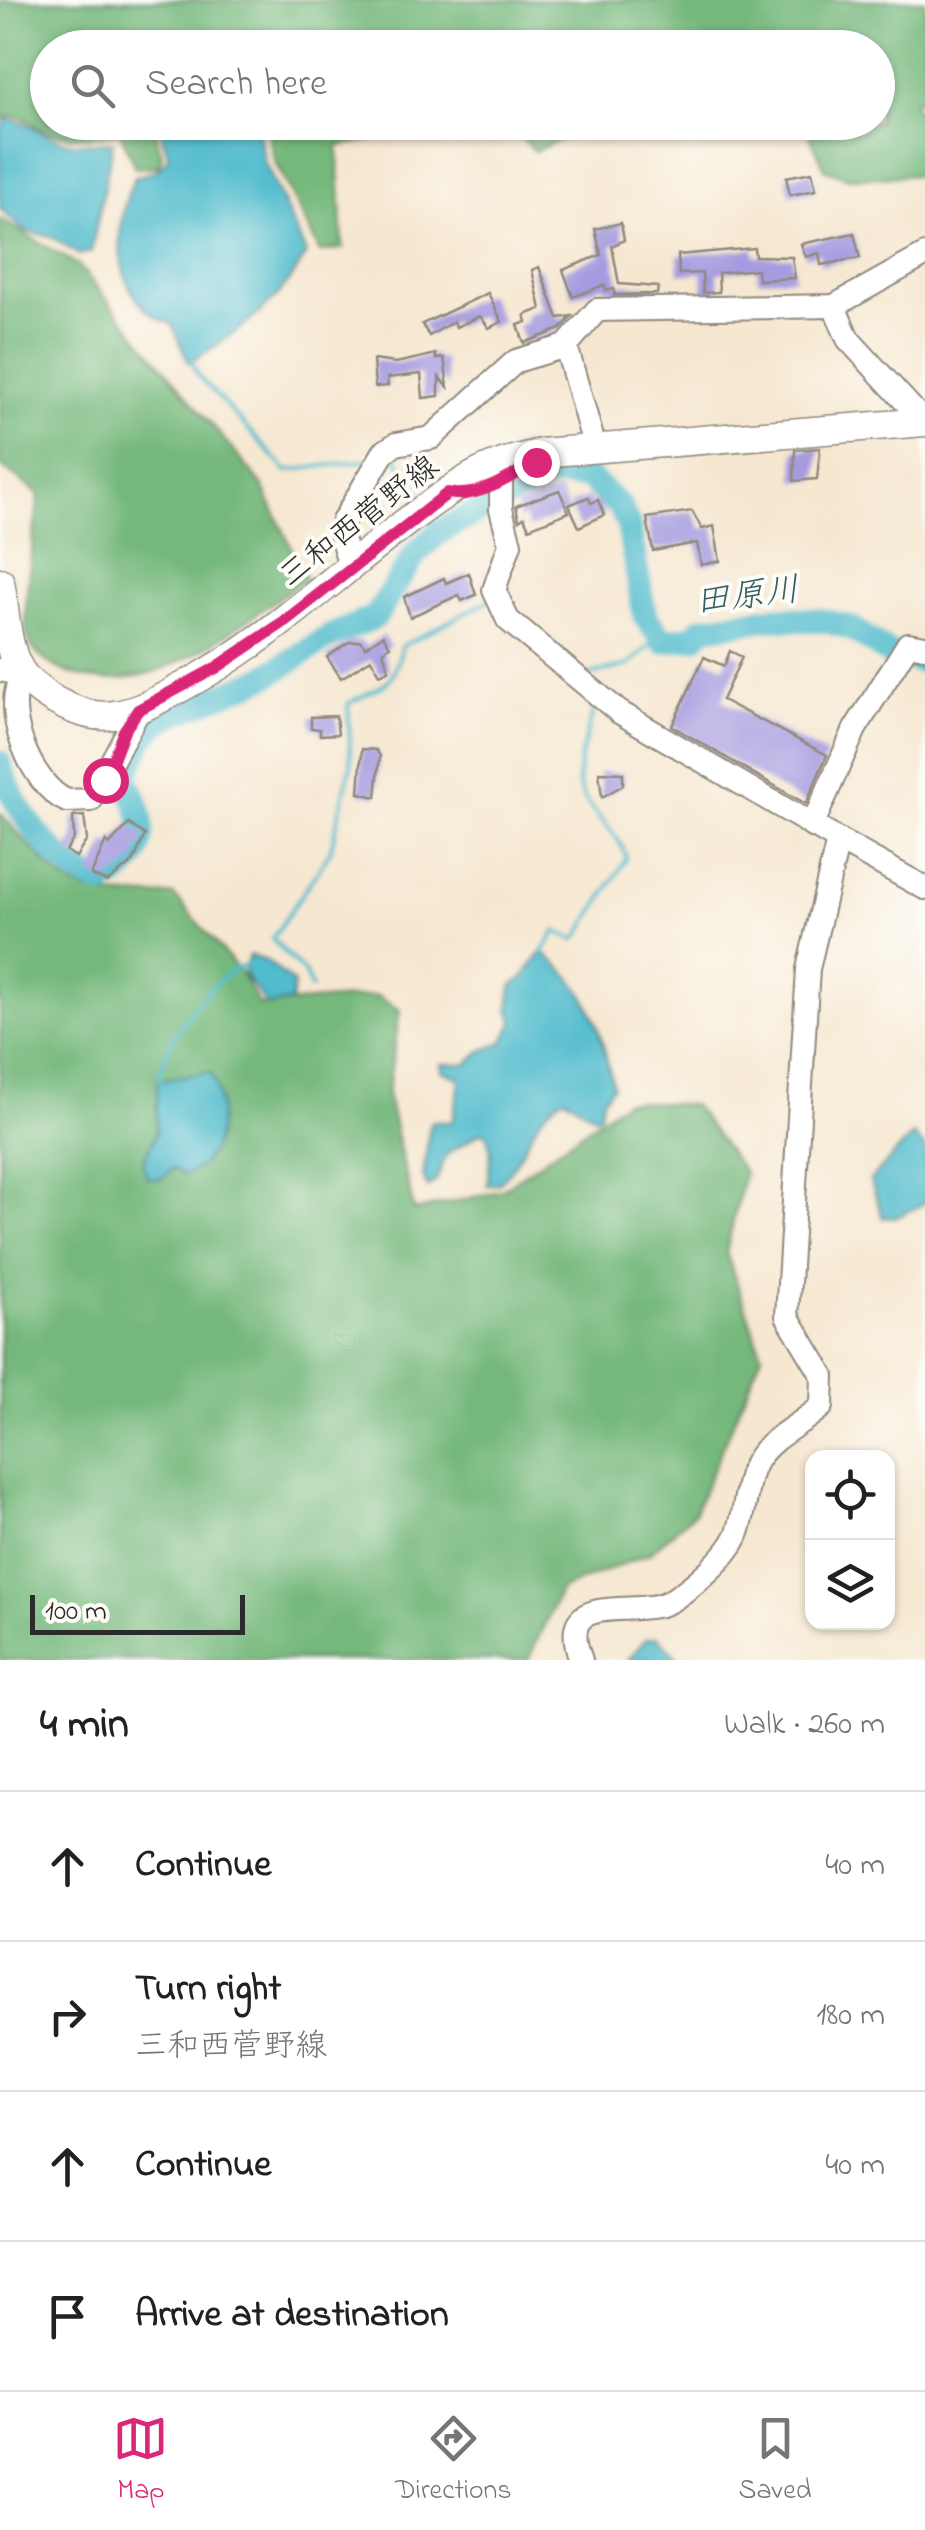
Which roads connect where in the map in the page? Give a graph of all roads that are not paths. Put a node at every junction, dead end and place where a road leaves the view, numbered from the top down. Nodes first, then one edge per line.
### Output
1 (925, 256) edge
2 (834, 306) junction
3 (566, 346) junction
4 (920, 422) edge
5 (595, 448) junction
6 (540, 453) junction
7 (448, 493) junction
8 (501, 493) junction
9 (351, 569) junction
10 (0, 582) edge
11 (909, 653) edge
12 (12, 672) edge
13 (138, 710) junction
14 (812, 826) junction
15 (838, 840) junction
16 (925, 888) edge
17 (581, 1660) edge

1 - 2 street
2 - 3 street
2 - 4 street
3 - 5 street
3 - 9 street
4 - 5 main road, 三和西菅野線
5 - 6 main road, 三和西菅野線
6 - 7 main road, 三和西菅野線
6 - 8 street
7 - 8 street
7 - 9 main road, 三和西菅野線
8 - 14 street
9 - 13 main road, 三和西菅野線
10 - 12 main road
11 - 14 street
12 - 13 main road, 三和西菅野線
12 - 13 street
14 - 15 street
15 - 16 street
15 - 17 street

